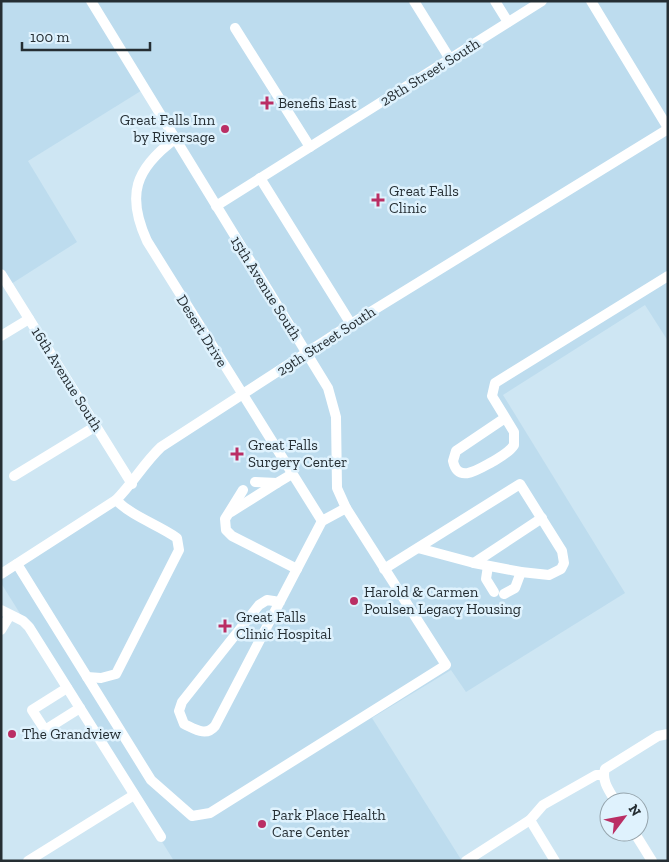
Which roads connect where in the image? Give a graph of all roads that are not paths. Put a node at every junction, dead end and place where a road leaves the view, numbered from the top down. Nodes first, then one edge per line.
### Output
1 (91, 1) edge
2 (414, 1) edge
3 (495, 1) edge
4 (542, 1) edge
5 (590, 1) edge
6 (508, 22) junction
7 (236, 28) dead end
8 (450, 59) junction
9 (668, 128) edge
10 (175, 139) junction
11 (310, 147) junction
12 (260, 178) junction
13 (216, 206) junction
14 (1, 274) edge
15 (668, 276) edge
16 (29, 319) junction
17 (351, 324) junction
18 (1, 336) edge
19 (307, 354) junction
20 (243, 395) junction
21 (506, 418) junction
22 (96, 426) junction
23 (292, 474) junction
24 (14, 476) dead end
25 (255, 482) dead end
26 (277, 483) junction
27 (132, 484) junction
28 (243, 490) dead end
29 (116, 500) junction
30 (346, 508) junction
31 (227, 514) junction
32 (542, 518) junction
33 (322, 521) junction
34 (418, 548) junction
35 (474, 563) junction
36 (17, 564) junction
37 (488, 566) junction
38 (297, 569) junction
39 (384, 569) junction
40 (521, 572) junction
41 (1, 574) edge
42 (280, 602) junction
43 (6, 613) edge
44 (1, 630) edge
45 (87, 677) junction
46 (67, 688) junction
47 (80, 708) junction
48 (668, 734) edge
49 (603, 775) junction
50 (610, 792) edge
51 (134, 795) junction
52 (530, 820) junction
53 (160, 837) dead end
54 (640, 842) edge
55 (28, 861) edge
56 (466, 861) edge
57 (555, 861) edge
58 (652, 861) edge

1 - 10 street, 15th Avenue South
2 - 8 street
3 - 6 street
4 - 6 street, 28th Street South
5 - 9 street
6 - 8 street, 28th Street South
7 - 11 street
8 - 11 street, 28th Street South
9 - 17 street, 29th Street South
10 - 13 street, 15th Avenue South
10 - 20 street, Desert Drive
11 - 12 street, 28th Street South
12 - 13 street, 28th Street South
12 - 17 street
13 - 19 street, 15th Avenue South
14 - 16 street, 16th Avenue South
15 - 21 street
16 - 18 street
16 - 22 street, 16th Avenue South
17 - 19 street, 29th Street South
19 - 20 street, 29th Street South
19 - 30 street, 15th Avenue South
20 - 23 street, Desert Drive
20 - 27 street, 29th Street South
21 - 21 street
22 - 24 street
22 - 27 street, 16th Avenue South
23 - 26 street
23 - 33 street, Desert Drive
25 - 26 street
26 - 31 street
27 - 29 street, 29th Street South
28 - 31 street
29 - 36 street, 29th Street South
29 - 45 street
30 - 33 street
30 - 39 street, 15th Avenue South
31 - 38 street
32 - 34 street
32 - 35 street
32 - 40 street
33 - 38 street
34 - 35 street
34 - 39 street
35 - 37 street
36 - 41 street, 29th Street South
36 - 45 street
37 - 40 street
37 - 40 street
38 - 42 street
39 - 45 street, 15th Avenue South
42 - 42 street
43 - 44 street
43 - 46 street
46 - 47 street
46 - 47 street
47 - 51 street
48 - 49 street
49 - 50 street
49 - 52 street
51 - 53 street
51 - 55 street
52 - 56 street
52 - 57 street
54 - 58 street

